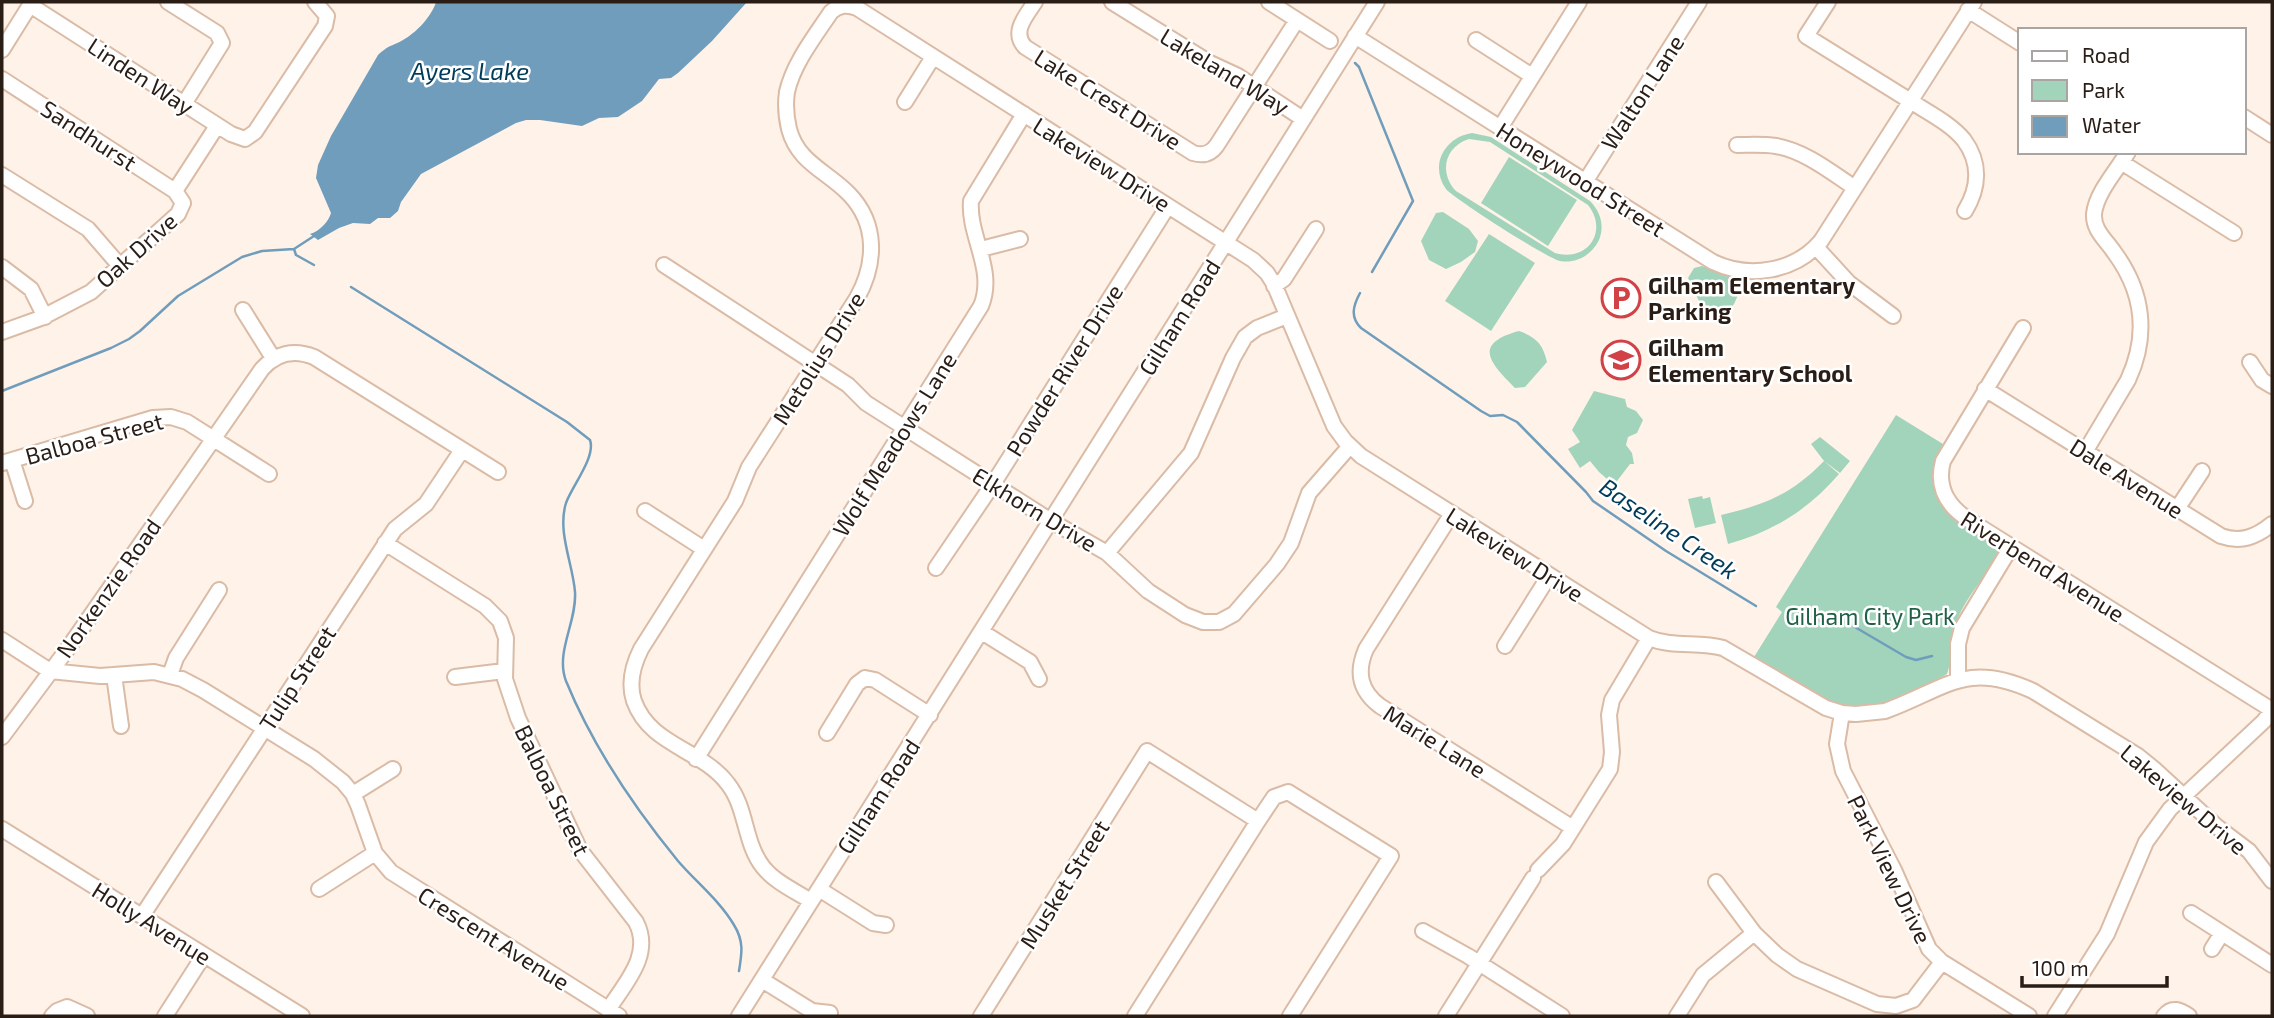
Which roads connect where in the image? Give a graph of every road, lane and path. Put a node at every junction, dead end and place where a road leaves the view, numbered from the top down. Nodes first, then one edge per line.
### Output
1 (168, 2) edge
2 (1033, 2) edge
3 (1112, 2) edge
4 (1269, 2) edge
5 (1377, 2) edge
6 (1579, 2) edge
7 (1699, 2) edge
8 (1828, 2) edge
9 (31, 3) edge
10 (319, 5) edge
11 (1971, 6) edge
12 (857, 8) joint
13 (1297, 20) junction
14 (1356, 36) junction
15 (1476, 40) dead end
16 (1330, 41) dead end
17 (2018, 41) edge
18 (2, 50) edge
19 (933, 57) junction
20 (1532, 76) junction
21 (2, 79) edge
22 (1255, 87) junction
23 (1910, 102) junction
24 (905, 103) dead end
25 (184, 104) junction
26 (1024, 114) junction
27 (1303, 118) junction
28 (2246, 118) edge
29 (217, 126) junction
30 (1500, 128) junction
31 (2272, 135) edge
32 (1737, 145) dead end
33 (2124, 157) edge
34 (2, 175) edge
35 (1585, 182) junction
36 (1855, 188) junction
37 (175, 191) junction
38 (1168, 206) junction
39 (1965, 211) dead end
40 (1316, 229) dead end
41 (2234, 233) dead end
42 (1020, 240) dead end
43 (1225, 242) junction
44 (1816, 247) junction
45 (981, 249) junction
46 (664, 265) dead end
47 (120, 266) junction
48 (2, 267) edge
49 (1274, 286) junction
50 (243, 310) dead end
51 (1287, 316) junction
52 (1893, 316) dead end
53 (45, 317) junction
54 (2023, 328) dead end
55 (2, 332) edge
56 (273, 358) junction
57 (2250, 362) dead end
58 (814, 365) junction
59 (2272, 386) edge
60 (1985, 389) junction
61 (904, 427) junction
62 (213, 439) junction
63 (1350, 446) junction
64 (462, 450) junction
65 (2085, 452) junction
66 (7, 462) edge
67 (2202, 471) dead end
68 (498, 472) dead end
69 (269, 474) dead end
70 (993, 484) junction
71 (25, 501) dead end
72 (2177, 509) junction
73 (645, 511) dead end
74 (1451, 515) junction
75 (1051, 521) junction
76 (2272, 524) edge
77 (385, 543) junction
78 (2011, 547) junction
79 (705, 549) junction
80 (1107, 553) junction
81 (936, 568) dead end
82 (1549, 576) junction
83 (219, 590) dead end
84 (982, 632) junction
85 (1649, 638) junction
86 (2, 640) edge
87 (1505, 646) dead end
88 (50, 671) junction
89 (504, 671) junction
90 (114, 675) junction
91 (170, 675) junction
92 (455, 677) dead end
93 (1038, 679) dead end
94 (1958, 679) junction
95 (2272, 710) edge
96 (1842, 713) junction
97 (930, 715) junction
98 (121, 726) dead end
99 (264, 728) junction
100 (827, 733) dead end
101 (2, 737) edge
102 (696, 759) junction
103 (393, 769) dead end
104 (353, 794) junction
105 (2184, 796) junction
106 (1258, 821) junction
107 (1573, 828) junction
108 (2, 829) edge
109 (375, 853) junction
110 (2272, 881) edge
111 (1716, 882) dead end
112 (320, 889) dead end
113 (815, 895) junction
114 (2191, 914) dead end
115 (142, 916) junction
116 (886, 925) dead end
117 (1423, 932) dead end
118 (1754, 933) junction
119 (2222, 933) junction
120 (2212, 949) dead end
121 (204, 955) junction
122 (1474, 960) junction
123 (1942, 962) junction
124 (2272, 965) edge
125 (761, 980) junction
126 (614, 1013) edge
127 (830, 1013) dead end
128 (52, 1016) edge
129 (88, 1016) edge
130 (165, 1016) edge
131 (302, 1016) edge
132 (739, 1016) edge
133 (981, 1016) edge
134 (1135, 1016) edge
135 (1290, 1016) edge
136 (1446, 1016) edge
137 (1562, 1016) edge
138 (1677, 1016) edge
139 (2028, 1016) edge
140 (2055, 1016) edge
141 (2164, 1016) edge
142 (2189, 1016) edge

1 - 25 street
2 - 22 street, Lake Crest Drive
3 - 22 street, Lakeland Way
4 - 13 street
5 - 14 street, Gilham Road
6 - 20 street
7 - 35 street, Walton Lane
8 - 23 street
9 - 18 street
9 - 25 street, Linden Way
10 - 29 street, Linden Way
11 - 17 street
11 - 23 street, Honeywood Street
12 - 19 street, Lakeview Drive
12 - 58 street, Metolius Drive
13 - 16 street
13 - 22 street, Lake Crest Drive
14 - 27 street, Gilham Road
14 - 30 street, Honeywood Street
15 - 20 street
19 - 24 street
19 - 26 street, Lakeview Drive
20 - 30 street
21 - 37 street, Sandhurst
22 - 27 street, Lakeland Way
23 - 36 street, Honeywood Street
23 - 39 street
25 - 29 street, Linden Way
26 - 38 street, Lakeview Drive
26 - 45 street, Wolf Meadows Lane
27 - 43 street, Gilham Road
28 - 31 street
29 - 37 street, Oak Drive
30 - 35 street, Honeywood Street
32 - 36 street
33 - 41 street
33 - 65 street
34 - 47 street
35 - 44 street, Honeywood Street
36 - 44 street, Honeywood Street
37 - 47 street, Oak Drive
38 - 43 street, Lakeview Drive
38 - 70 street, Powder River Drive
40 - 49 street
42 - 45 street
43 - 49 street, Lakeview Drive
43 - 75 street, Gilham Road
44 - 52 street
45 - 61 street, Wolf Meadows Lane
46 - 58 street, Elkhorn Drive
47 - 53 street, Oak Drive
48 - 53 street
49 - 51 street, Lakeview Drive
50 - 56 street
51 - 63 street, Lakeview Drive
51 - 80 street
53 - 55 street, Oak Drive
54 - 60 street, Riverbend Avenue
56 - 62 street, Norkenzie Road
56 - 64 street
57 - 59 street
58 - 61 street, Elkhorn Drive
58 - 79 street, Metolius Drive
60 - 65 street, Dale Avenue
60 - 78 street, Riverbend Avenue
61 - 70 street, Elkhorn Drive
61 - 102 street, Wolf Meadows Lane
62 - 66 street, Balboa Street
62 - 69 street
62 - 88 street, Norkenzie Road
63 - 74 street, Lakeview Drive
63 - 80 street, Elkhorn Drive
64 - 68 street
64 - 77 street, Tulip Street
65 - 72 street, Dale Avenue
66 - 71 street, Balboa Street
67 - 72 street
70 - 75 street, Elkhorn Drive
70 - 81 street, Powder River Drive
72 - 76 street, Dale Avenue
73 - 79 street
74 - 82 street, Lakeview Drive
74 - 107 street, Marie Lane
75 - 80 street, Elkhorn Drive
75 - 84 street, Gilham Road
77 - 89 street, Balboa Street
77 - 99 street, Tulip Street
78 - 94 street
78 - 95 street, Riverbend Avenue
79 - 102 street, Metolius Drive
82 - 85 street, Lakeview Drive
82 - 87 street
83 - 91 street
84 - 93 street
84 - 97 street, Gilham Road
85 - 96 street, Lakeview Drive
85 - 107 street
86 - 88 street
88 - 90 street, Crescent Avenue
88 - 101 street, Norkenzie Road
89 - 92 street
89 - 126 street, Balboa Street
90 - 91 street, Crescent Avenue
90 - 98 street
91 - 99 street, Crescent Avenue
94 - 96 street, Lakeview Drive
94 - 105 street, Lakeview Drive
95 - 105 street
96 - 123 street, Park View Drive
97 - 100 street
97 - 113 street, Gilham Road
99 - 104 street, Crescent Avenue
99 - 115 street, Tulip Street
102 - 113 street, Metolius Drive
103 - 104 street
104 - 109 street, Crescent Avenue
105 - 110 street, Lakeview Drive
105 - 140 street
106 - 133 street, Musket Street
106 - 134 street
106 - 135 street
107 - 122 street
108 - 115 street, Holly Avenue
109 - 112 street
109 - 126 street, Crescent Avenue
111 - 118 street
113 - 116 street
113 - 125 street, Gilham Road
114 - 119 street
115 - 121 street, Holly Avenue
117 - 122 street
118 - 123 street
118 - 138 street
119 - 120 street
119 - 124 street
121 - 130 street
121 - 131 street, Holly Avenue
122 - 136 street
122 - 137 street
123 - 139 street, Park View Drive
125 - 127 street
125 - 132 street, Gilham Road
128 - 129 street
141 - 142 street

